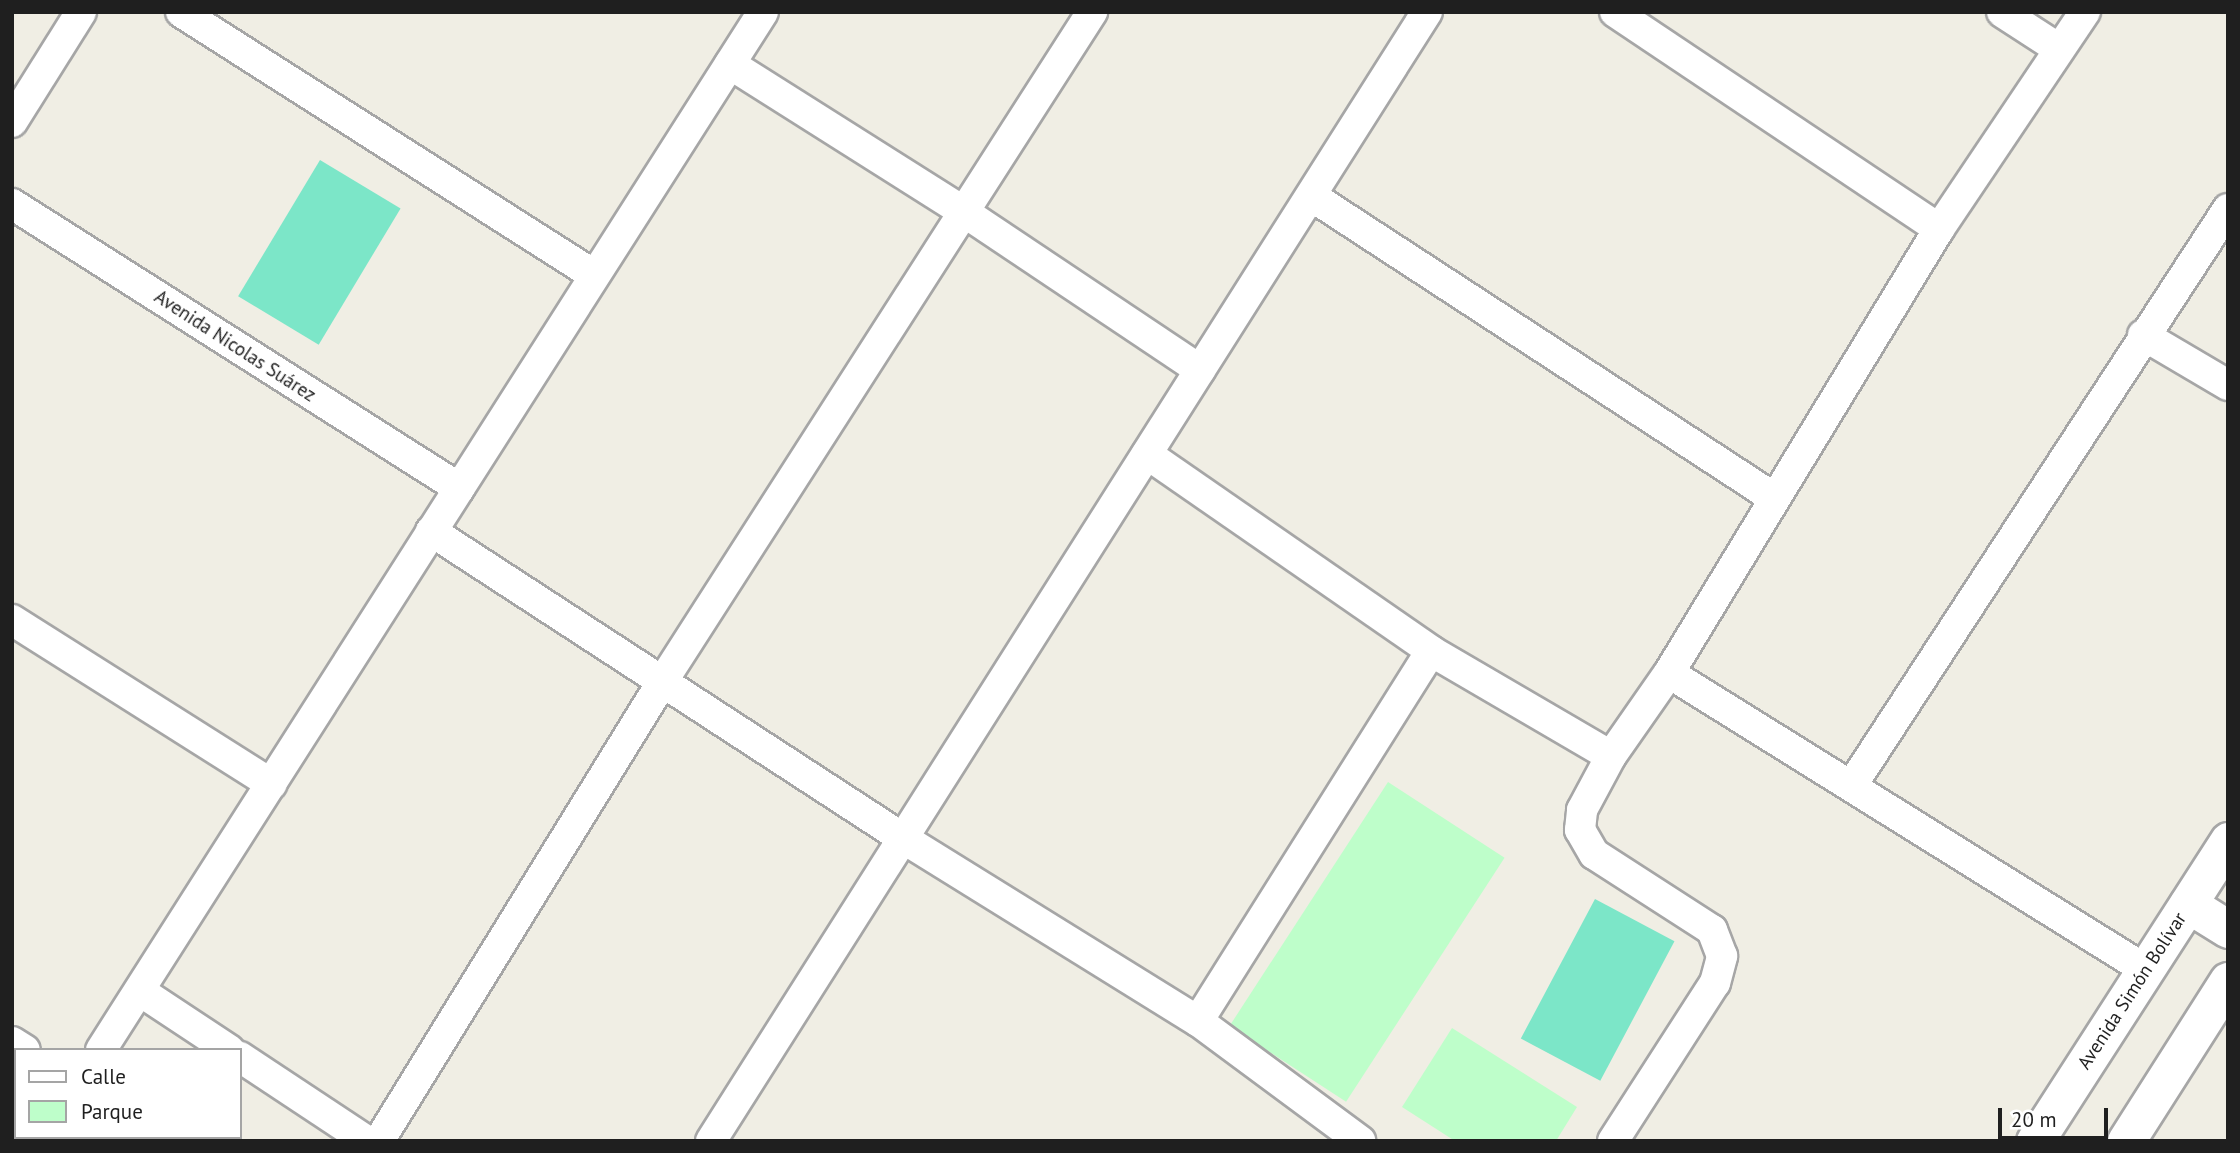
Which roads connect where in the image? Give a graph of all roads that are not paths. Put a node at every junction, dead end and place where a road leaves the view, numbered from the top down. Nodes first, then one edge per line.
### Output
1 (81, 12) edge
2 (181, 12) edge
3 (763, 12) edge
4 (1092, 12) edge
5 (1427, 12) edge
6 (1615, 12) edge
7 (2002, 12) edge
8 (2085, 12) edge
9 (2059, 49) junction
10 (730, 64) junction
11 (12, 122) edge
12 (1313, 197) junction
13 (12, 204) edge
14 (2228, 209) edge
15 (964, 212) junction
16 (1940, 229) junction
17 (594, 275) junction
18 (2143, 335) junction
19 (1200, 370) junction
20 (2228, 385) edge
21 (1147, 454) junction
22 (459, 488) junction
23 (1774, 498) junction
24 (431, 531) junction
25 (12, 620) edge
26 (1431, 651) junction
27 (1669, 673) junction
28 (664, 679) junction
29 (1611, 756) junction
30 (271, 784) junction
31 (1852, 785) junction
32 (904, 839) junction
33 (2228, 841) edge
34 (2188, 904) junction
35 (2228, 929) edge
36 (2146, 970) junction
37 (2228, 981) edge
38 (140, 991) junction
39 (1198, 1021) junction
40 (102, 1048) edge
41 (226, 1048) edge
42 (242, 1058) edge
43 (367, 1141) edge
44 (379, 1141) edge
45 (711, 1141) edge
46 (1360, 1141) edge
47 (1613, 1141) edge
48 (2035, 1141) edge
49 (2126, 1141) edge

1 - 11 street
2 - 17 street
3 - 10 street
4 - 15 street
5 - 12 street
6 - 16 street
7 - 9 street
8 - 9 street
9 - 16 street
10 - 15 street
10 - 17 street
12 - 19 street
12 - 23 street
13 - 22 street, Avenida Nicolas Suárez
14 - 18 street
15 - 19 street
15 - 28 street
16 - 23 street
17 - 22 street
18 - 20 street
18 - 31 street
19 - 21 street
21 - 26 street
21 - 32 street
22 - 24 street
23 - 27 street
24 - 28 street
24 - 30 street
25 - 30 street
26 - 29 street
26 - 39 street
27 - 29 street
27 - 31 street
28 - 32 street
28 - 44 street
29 - 47 street
30 - 38 street
31 - 36 street
32 - 39 street
32 - 45 street
33 - 34 street, Avenida Simón Bolívar
34 - 35 street
34 - 36 street, Avenida Simón Bolívar
36 - 48 street, Avenida Simón Bolívar
37 - 49 street
38 - 40 street
38 - 41 street
39 - 46 street
42 - 43 street

